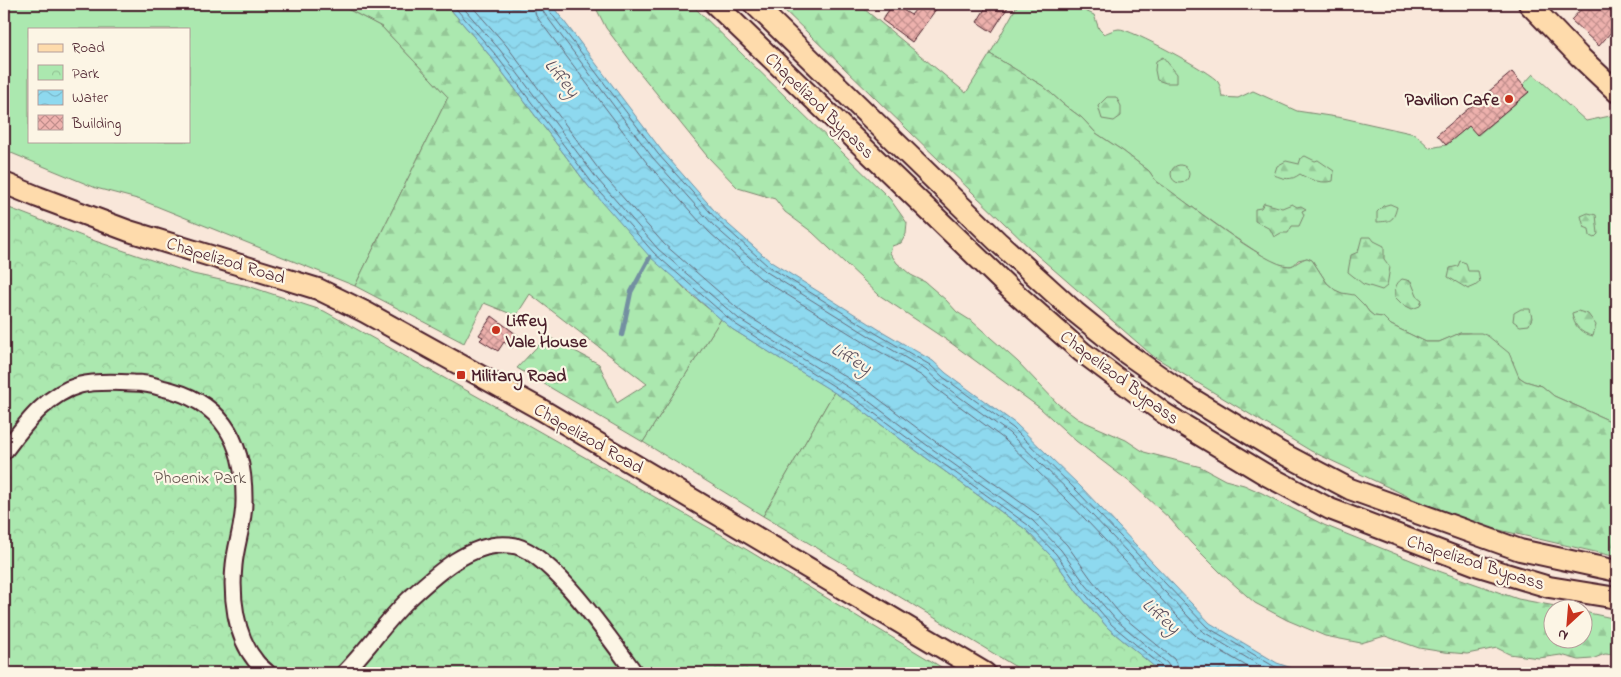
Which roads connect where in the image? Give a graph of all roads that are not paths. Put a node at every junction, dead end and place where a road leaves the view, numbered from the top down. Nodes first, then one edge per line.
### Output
1 (715, 4) edge
2 (754, 4) edge
3 (1529, 4) edge
4 (1617, 92) edge
5 (4, 183) edge
6 (4, 452) edge
7 (1617, 571) edge
8 (1617, 598) edge
9 (268, 673) edge
10 (344, 673) edge
11 (635, 673) edge
12 (985, 673) edge

1 - 8 main road, Chapelizod Bypass
2 - 7 main road, Chapelizod Bypass
3 - 4 main road
5 - 12 main road, Chapelizod Road
6 - 9 street
10 - 11 street

